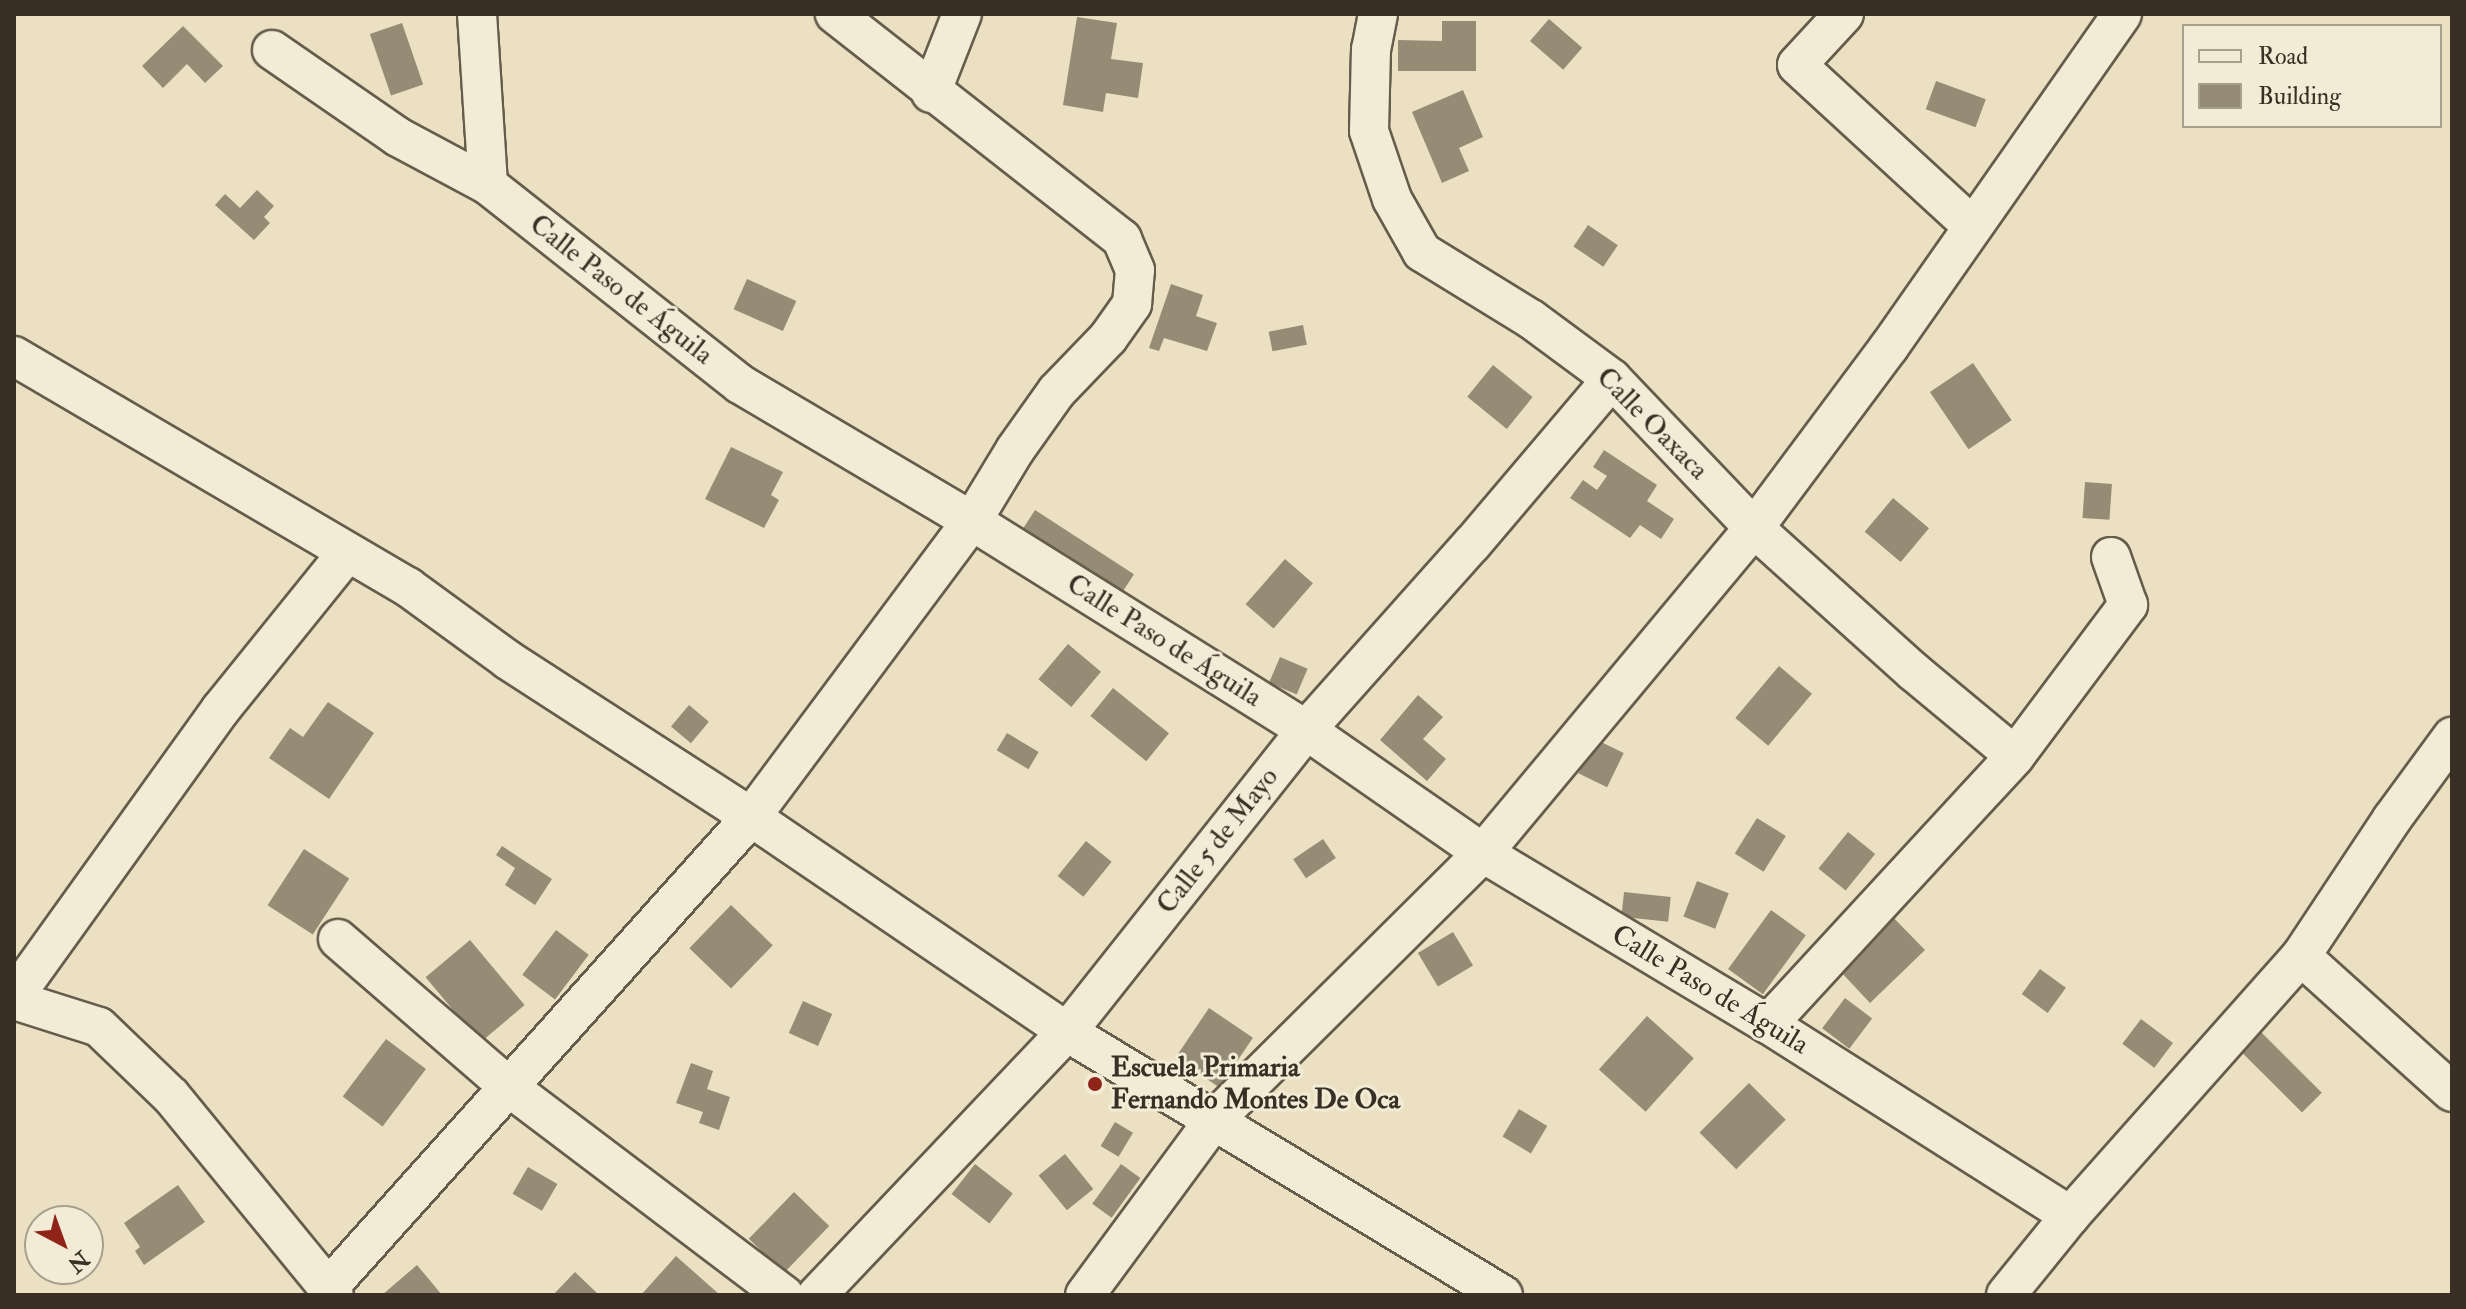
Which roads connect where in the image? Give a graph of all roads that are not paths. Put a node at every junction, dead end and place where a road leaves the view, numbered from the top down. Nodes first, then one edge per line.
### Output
1 (477, 14) edge
2 (835, 14) edge
3 (962, 14) edge
4 (1378, 14) edge
5 (1844, 14) edge
6 (2122, 14) edge
7 (272, 50) dead end
8 (931, 93) junction
9 (488, 185) junction
10 (1971, 225) junction
11 (14, 356) edge
12 (1612, 379) junction
13 (972, 521) junction
14 (1754, 528) junction
15 (347, 553) junction
16 (2111, 557) dead end
17 (1306, 730) junction
18 (2452, 737) edge
19 (2015, 756) junction
20 (751, 817) junction
21 (1483, 853) junction
22 (338, 939) dead end
23 (2301, 956) junction
24 (14, 999) edge
25 (1768, 1024) junction
26 (1067, 1032) junction
27 (509, 1087) junction
28 (2452, 1092) edge
29 (1214, 1120) junction
30 (2070, 1216) junction
31 (331, 1292) edge
32 (784, 1295) edge
33 (817, 1295) edge
34 (1085, 1295) edge
35 (1503, 1295) edge
36 (2006, 1295) edge

1 - 9 street
2 - 8 street
3 - 8 street
4 - 12 street, Calle Oaxaca
5 - 10 street
6 - 10 street
7 - 9 street, Calle Paso de Águila
8 - 13 street
9 - 13 street, Calle Paso de Águila
10 - 14 street
11 - 15 street
12 - 14 street, Calle Oaxaca
12 - 17 street, Calle 5 de Mayo
13 - 17 street, Calle Paso de Águila
13 - 20 street
14 - 19 street, Calle Oaxaca
14 - 21 street
15 - 20 street
15 - 24 street
16 - 19 street
17 - 21 street, Calle Paso de Águila
17 - 26 street, Calle 5 de Mayo
18 - 23 street
19 - 25 street
20 - 26 street
20 - 27 street
21 - 25 street, Calle Paso de Águila
21 - 29 street
22 - 27 street
23 - 28 street
23 - 30 street
24 - 31 street
25 - 30 street, Calle Paso de Águila
26 - 29 street
26 - 33 street, Calle 5 de Mayo
27 - 31 street
27 - 32 street
29 - 34 street
29 - 35 street
30 - 36 street

